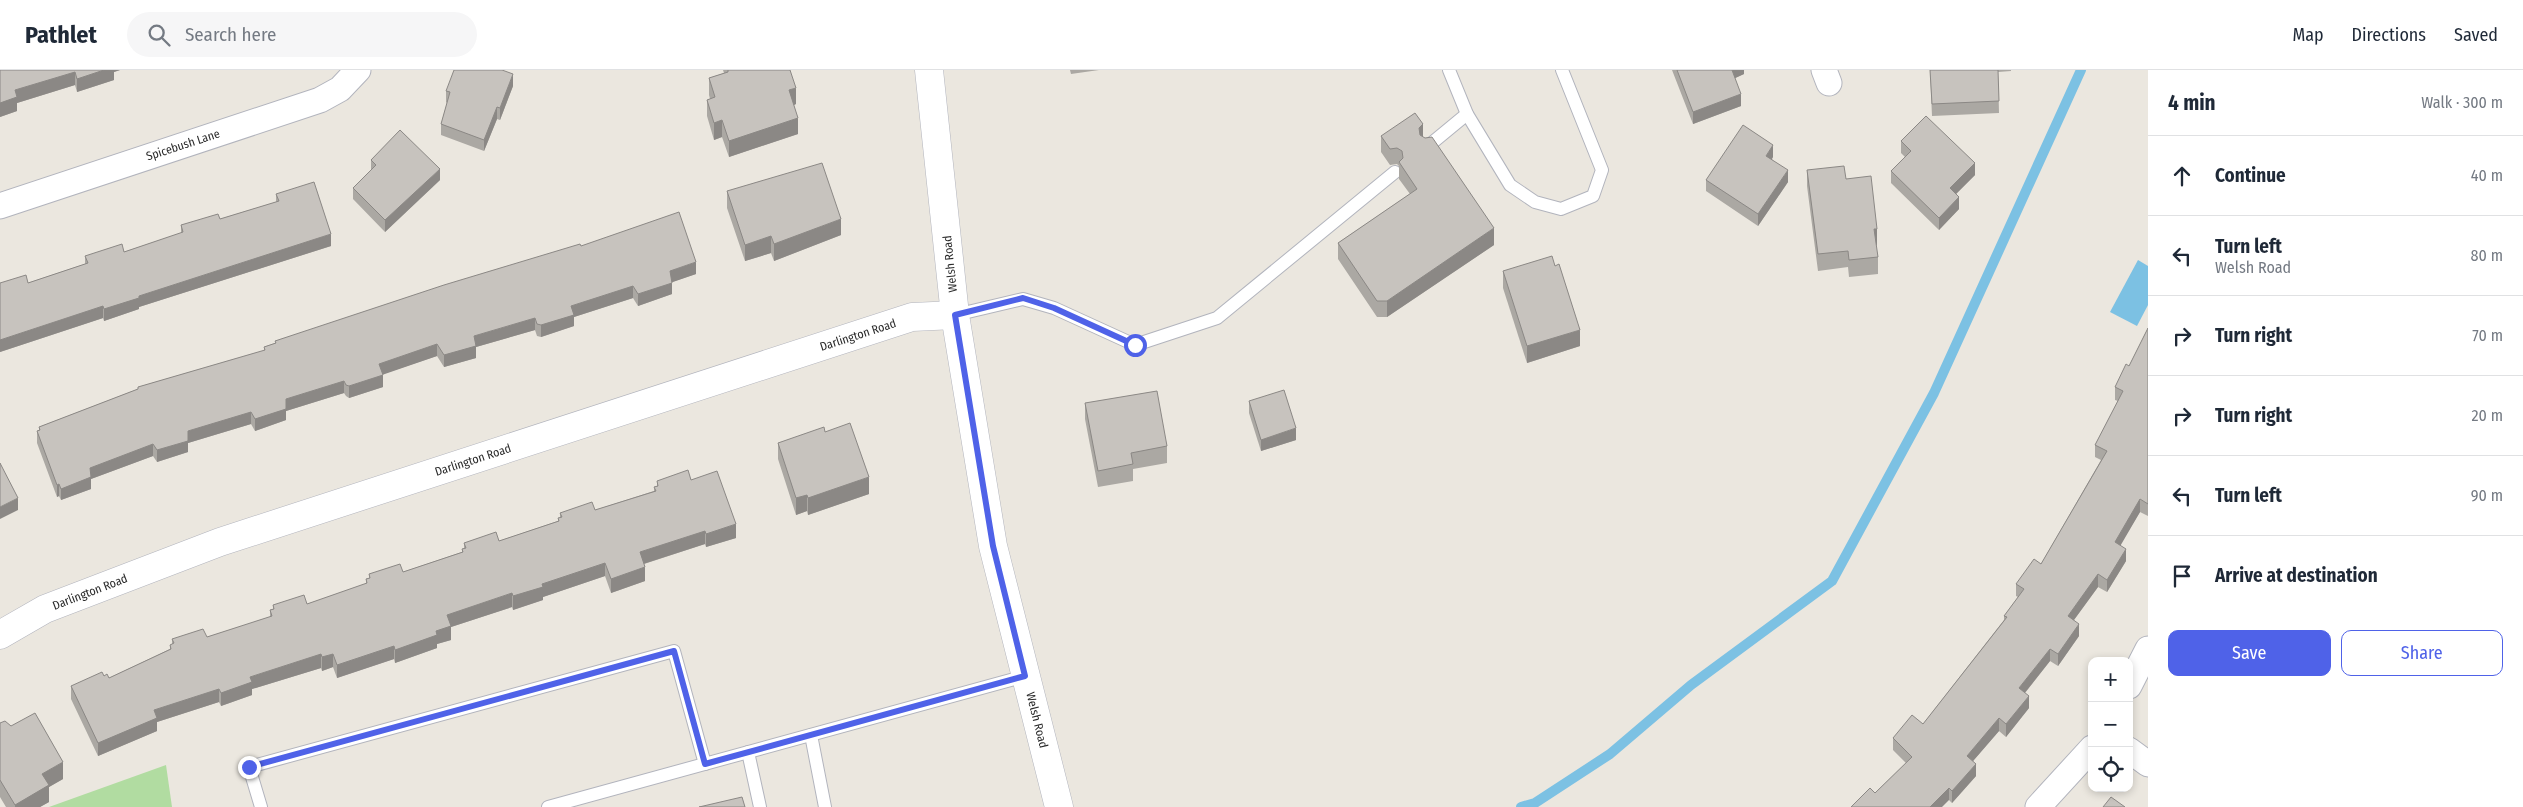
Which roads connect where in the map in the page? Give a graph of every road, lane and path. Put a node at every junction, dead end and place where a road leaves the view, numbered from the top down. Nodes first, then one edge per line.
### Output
1 (358, 70) edge
2 (928, 70) edge
3 (1449, 70) edge
4 (1562, 70) edge
5 (1467, 114) junction
6 (1427, 146) edge
7 (1395, 172) dead end
8 (0, 206) edge
9 (955, 315) junction
10 (0, 635) edge
11 (2148, 649) edge
12 (1025, 676) junction
13 (2133, 678) edge
14 (811, 735) junction
15 (748, 752) junction
16 (2088, 752) edge
17 (2133, 753) edge
18 (705, 764) junction
19 (2148, 764) edge
20 (261, 807) edge
21 (548, 807) edge
22 (760, 807) edge
23 (825, 807) edge
24 (1059, 807) edge
25 (2038, 807) edge

1 - 8 street, Spicebush Lane
2 - 9 street, Welsh Road
3 - 5 lane
4 - 5 lane
5 - 6 lane
7 - 9 lane
9 - 10 street, Darlington Road
9 - 12 street, Welsh Road
11 - 13 street
12 - 14 lane
12 - 24 street, Welsh Road
14 - 15 lane
14 - 23 lane
15 - 18 lane
15 - 22 lane
16 - 25 street
17 - 19 street
18 - 20 lane
18 - 21 lane

